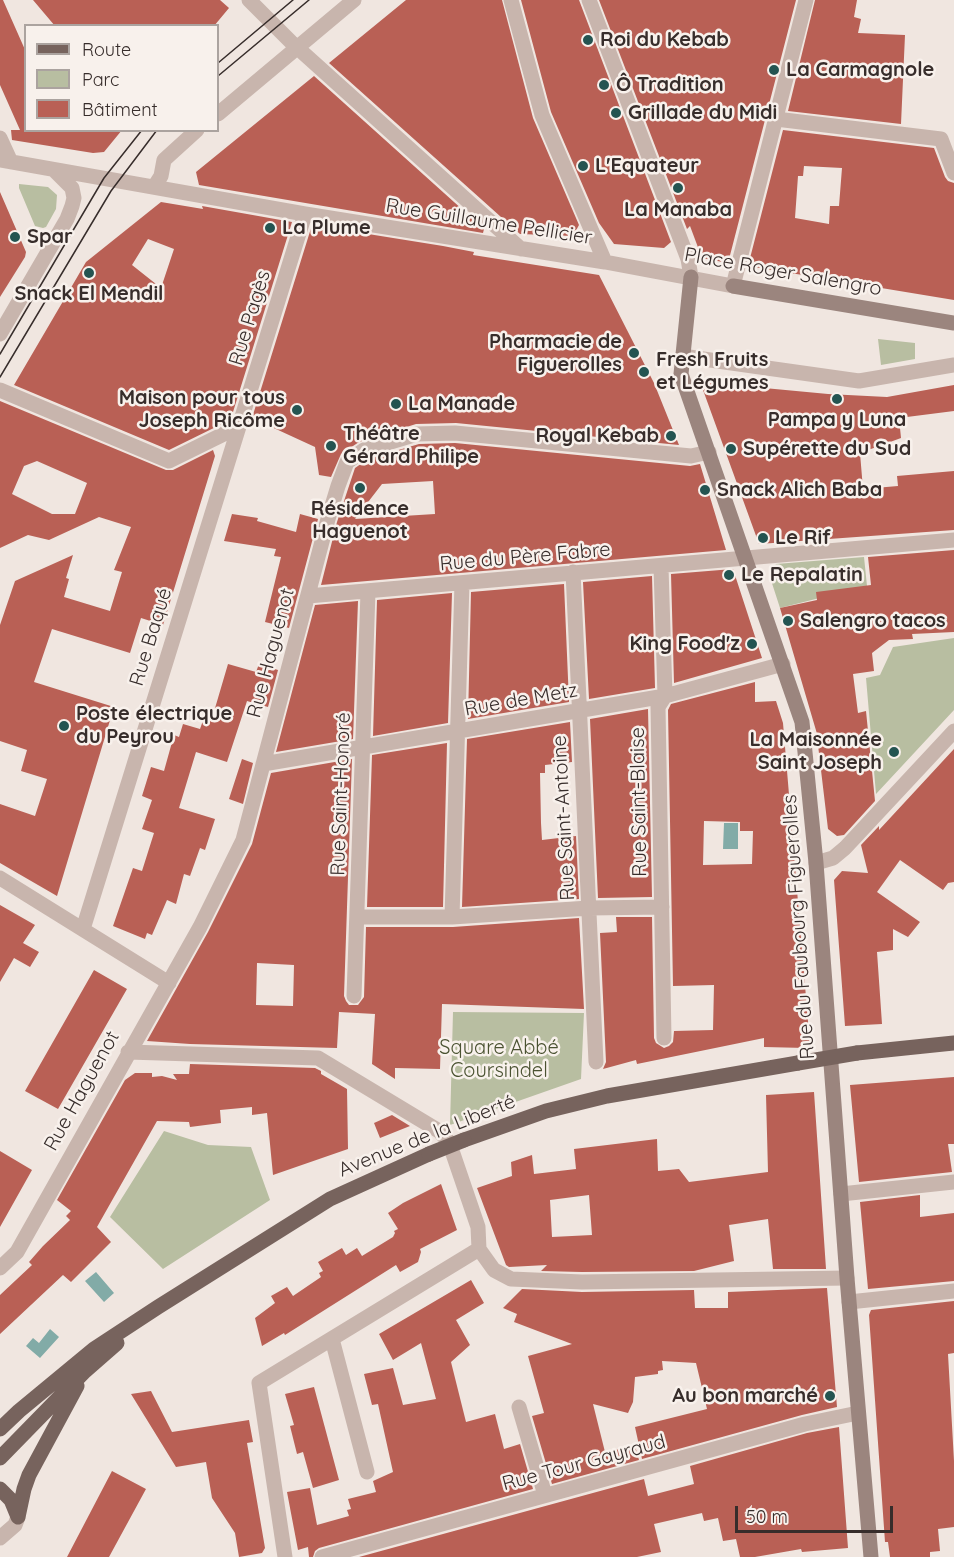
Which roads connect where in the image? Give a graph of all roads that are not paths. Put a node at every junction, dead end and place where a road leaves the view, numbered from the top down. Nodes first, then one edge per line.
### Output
1 (354, 0) edge
2 (512, 0) edge
3 (589, 0) edge
4 (806, 0) edge
5 (251, 1) edge
6 (298, 48) junction
7 (219, 113) edge
8 (776, 119) junction
9 (196, 132) edge
10 (0, 138) edge
11 (6, 161) edge
12 (55, 171) junction
13 (954, 173) edge
14 (154, 187) junction
15 (305, 214) junction
16 (521, 249) junction
17 (605, 262) junction
18 (691, 277) junction
19 (733, 286) junction
20 (954, 323) edge
21 (0, 334) edge
22 (682, 356) junction
23 (954, 365) edge
24 (0, 390) edge
25 (238, 427) junction
26 (709, 452) junction
27 (954, 540) edge
28 (746, 557) junction
29 (662, 567) junction
30 (573, 572) junction
31 (462, 584) junction
32 (368, 592) junction
33 (308, 596) junction
34 (783, 664) junction
35 (665, 696) junction
36 (580, 710) junction
37 (954, 731) edge
38 (457, 732) junction
39 (364, 747) junction
40 (263, 764) junction
41 (816, 863) junction
42 (0, 878) edge
43 (662, 907) junction
44 (589, 908) junction
45 (358, 917) junction
46 (452, 917) junction
47 (83, 929) junction
48 (169, 982) junction
49 (354, 996) dead end
50 (664, 1038) dead end
51 (954, 1043) edge
52 (128, 1052) junction
53 (596, 1062) dead end
54 (954, 1182) edge
55 (841, 1194) junction
56 (479, 1249) junction
57 (0, 1268) edge
58 (847, 1278) junction
59 (954, 1291) edge
60 (849, 1302) junction
61 (158, 1307) junction
62 (332, 1339) junction
63 (85, 1371) junction
64 (519, 1407) dead end
65 (858, 1413) junction
66 (0, 1429) edge
67 (0, 1458) edge
68 (367, 1472) dead end
69 (0, 1489) edge
70 (545, 1495) junction
71 (18, 1517) junction
72 (0, 1538) edge
73 (285, 1557) edge
74 (322, 1557) edge
75 (871, 1557) edge

1 - 6 street
2 - 17 street
3 - 18 street
4 - 8 street
5 - 6 street
6 - 7 street
6 - 16 street
8 - 13 street
8 - 19 street
9 - 14 street
10 - 11 street
11 - 12 street, Rue Guillaume Pellicier
12 - 14 street, Rue Guillaume Pellicier
12 - 21 street
14 - 15 street, Rue Guillaume Pellicier
15 - 16 street, Rue Guillaume Pellicier
15 - 25 street, Rue Pagès
16 - 17 street, Rue Guillaume Pellicier
17 - 18 street, Place Roger Salengro
18 - 19 street, Place Roger Salengro
18 - 22 street, Rue du Faubourg Figuerolles
19 - 20 street, Place Roger Salengro
22 - 23 street
22 - 26 street, Rue du Faubourg Figuerolles
24 - 25 street
25 - 47 street, Rue Baqué
26 - 28 street, Rue du Faubourg Figuerolles
26 - 33 street, Rue Haguenot
27 - 28 street, Rue du Père Fabre
28 - 29 street, Rue du Père Fabre
28 - 34 street, Rue du Faubourg Figuerolles
29 - 30 street, Rue du Père Fabre
29 - 35 street, Rue Saint-Blaise
30 - 31 street, Rue du Père Fabre
30 - 36 street, Rue Saint-Antoine
31 - 32 street, Rue du Père Fabre
31 - 38 street
32 - 33 street, Rue du Père Fabre
32 - 39 street, Rue Saint-Honoré
33 - 40 street, Rue Haguenot
34 - 35 street, Rue de Metz
34 - 41 street, Rue du Faubourg Figuerolles
35 - 36 street, Rue de Metz
35 - 43 street, Rue Saint-Blaise
36 - 38 street, Rue de Metz
36 - 44 street, Rue Saint-Antoine
37 - 41 street
38 - 39 street, Rue de Metz
38 - 46 street
39 - 40 street, Rue de Metz
39 - 45 street, Rue Saint-Honoré
40 - 48 street, Rue Haguenot
41 - 55 street, Rue du Faubourg Figuerolles
42 - 47 street
43 - 44 street
43 - 50 street, Rue Saint-Blaise
44 - 46 street
44 - 53 street, Rue Saint-Antoine
45 - 46 street
45 - 49 street, Rue Saint-Honoré
47 - 48 street
48 - 52 street, Rue Haguenot
51 - 61 main road, Avenue de la Liberté, bridge
52 - 56 street
52 - 57 street, Rue Haguenot
54 - 55 street
55 - 58 street, Rue du Faubourg Figuerolles
56 - 58 street
56 - 62 street
58 - 60 street, Rue du Faubourg Figuerolles
59 - 60 street
60 - 65 street, Rue du Faubourg Figuerolles
61 - 63 main road, Avenue de la Liberté
61 - 66 main road, Avenue de la Liberté
62 - 68 street
62 - 73 street
63 - 67 main road, Avenue de la Liberté
63 - 71 main road
64 - 70 street
65 - 70 street, Rue Tour Gayraud
65 - 75 street, Rue du Faubourg Figuerolles
69 - 71 main road
70 - 74 street, Rue Tour Gayraud
71 - 72 street

